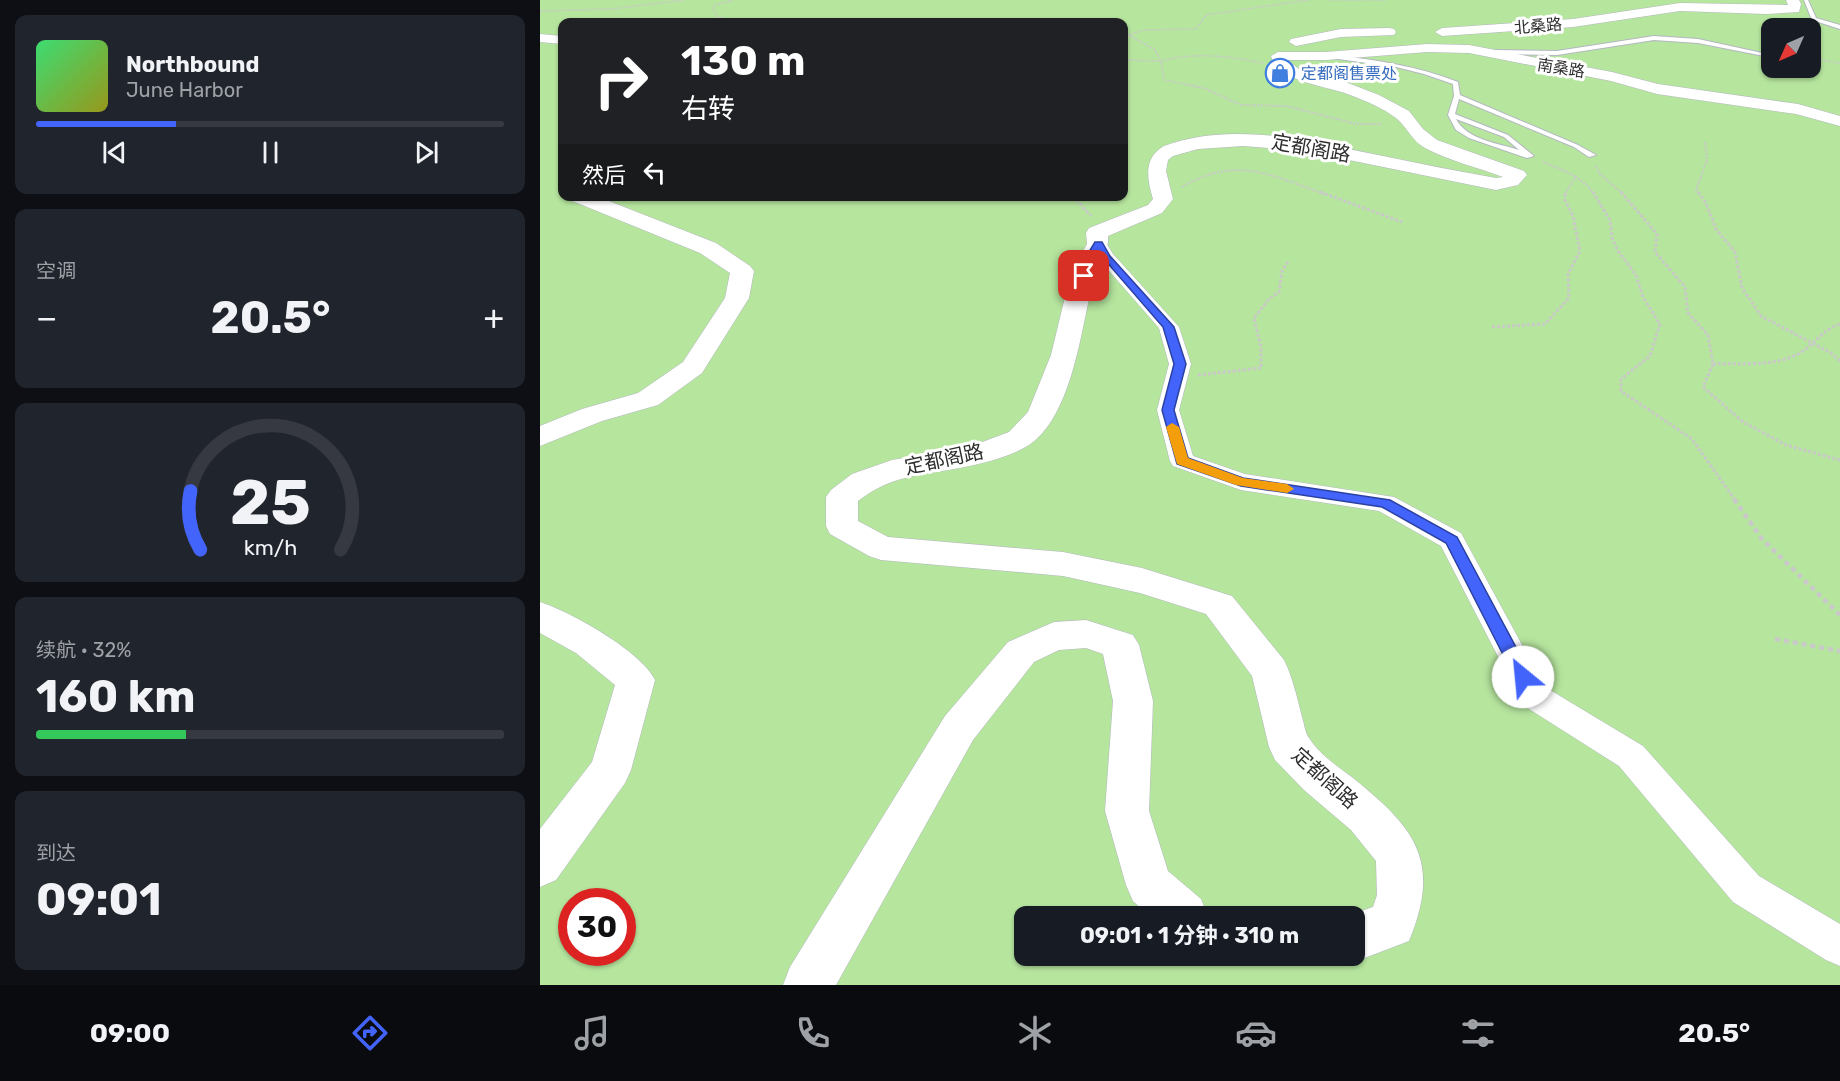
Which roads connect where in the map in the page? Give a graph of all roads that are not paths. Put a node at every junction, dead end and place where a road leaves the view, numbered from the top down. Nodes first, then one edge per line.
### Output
1 (1792, 0) edge
2 (1806, 0) edge
3 (1840, 27) edge
4 (1406, 32) dead end
5 (1428, 32) dead end
6 (540, 38) edge
7 (558, 40) edge
8 (1483, 52) junction
9 (1761, 53) edge
10 (1326, 56) junction
11 (1279, 60) junction
12 (1457, 96) junction
13 (1451, 116) junction
14 (1840, 121) edge
15 (1592, 155) road end
16 (590, 201) edge
17 (1098, 244) junction
18 (540, 436) edge
19 (540, 616) edge
20 (540, 865) edge
21 (1173, 906) edge
22 (1365, 934) edge
23 (1840, 946) edge
24 (808, 985) edge

1 - 5 street, 北桑路
2 - 3 lane
4 - 11 street
6 - 7 street
8 - 9 lane
8 - 10 street, 南桑路
8 - 14 street, 南桑路
10 - 11 street, 南桑路
10 - 12 lane
11 - 17 street, 定都阁路
12 - 13 lane
12 - 15 lane
13 - 13 lane
16 - 18 street
17 - 22 street, 定都阁路
17 - 23 street
19 - 20 street
21 - 24 street

